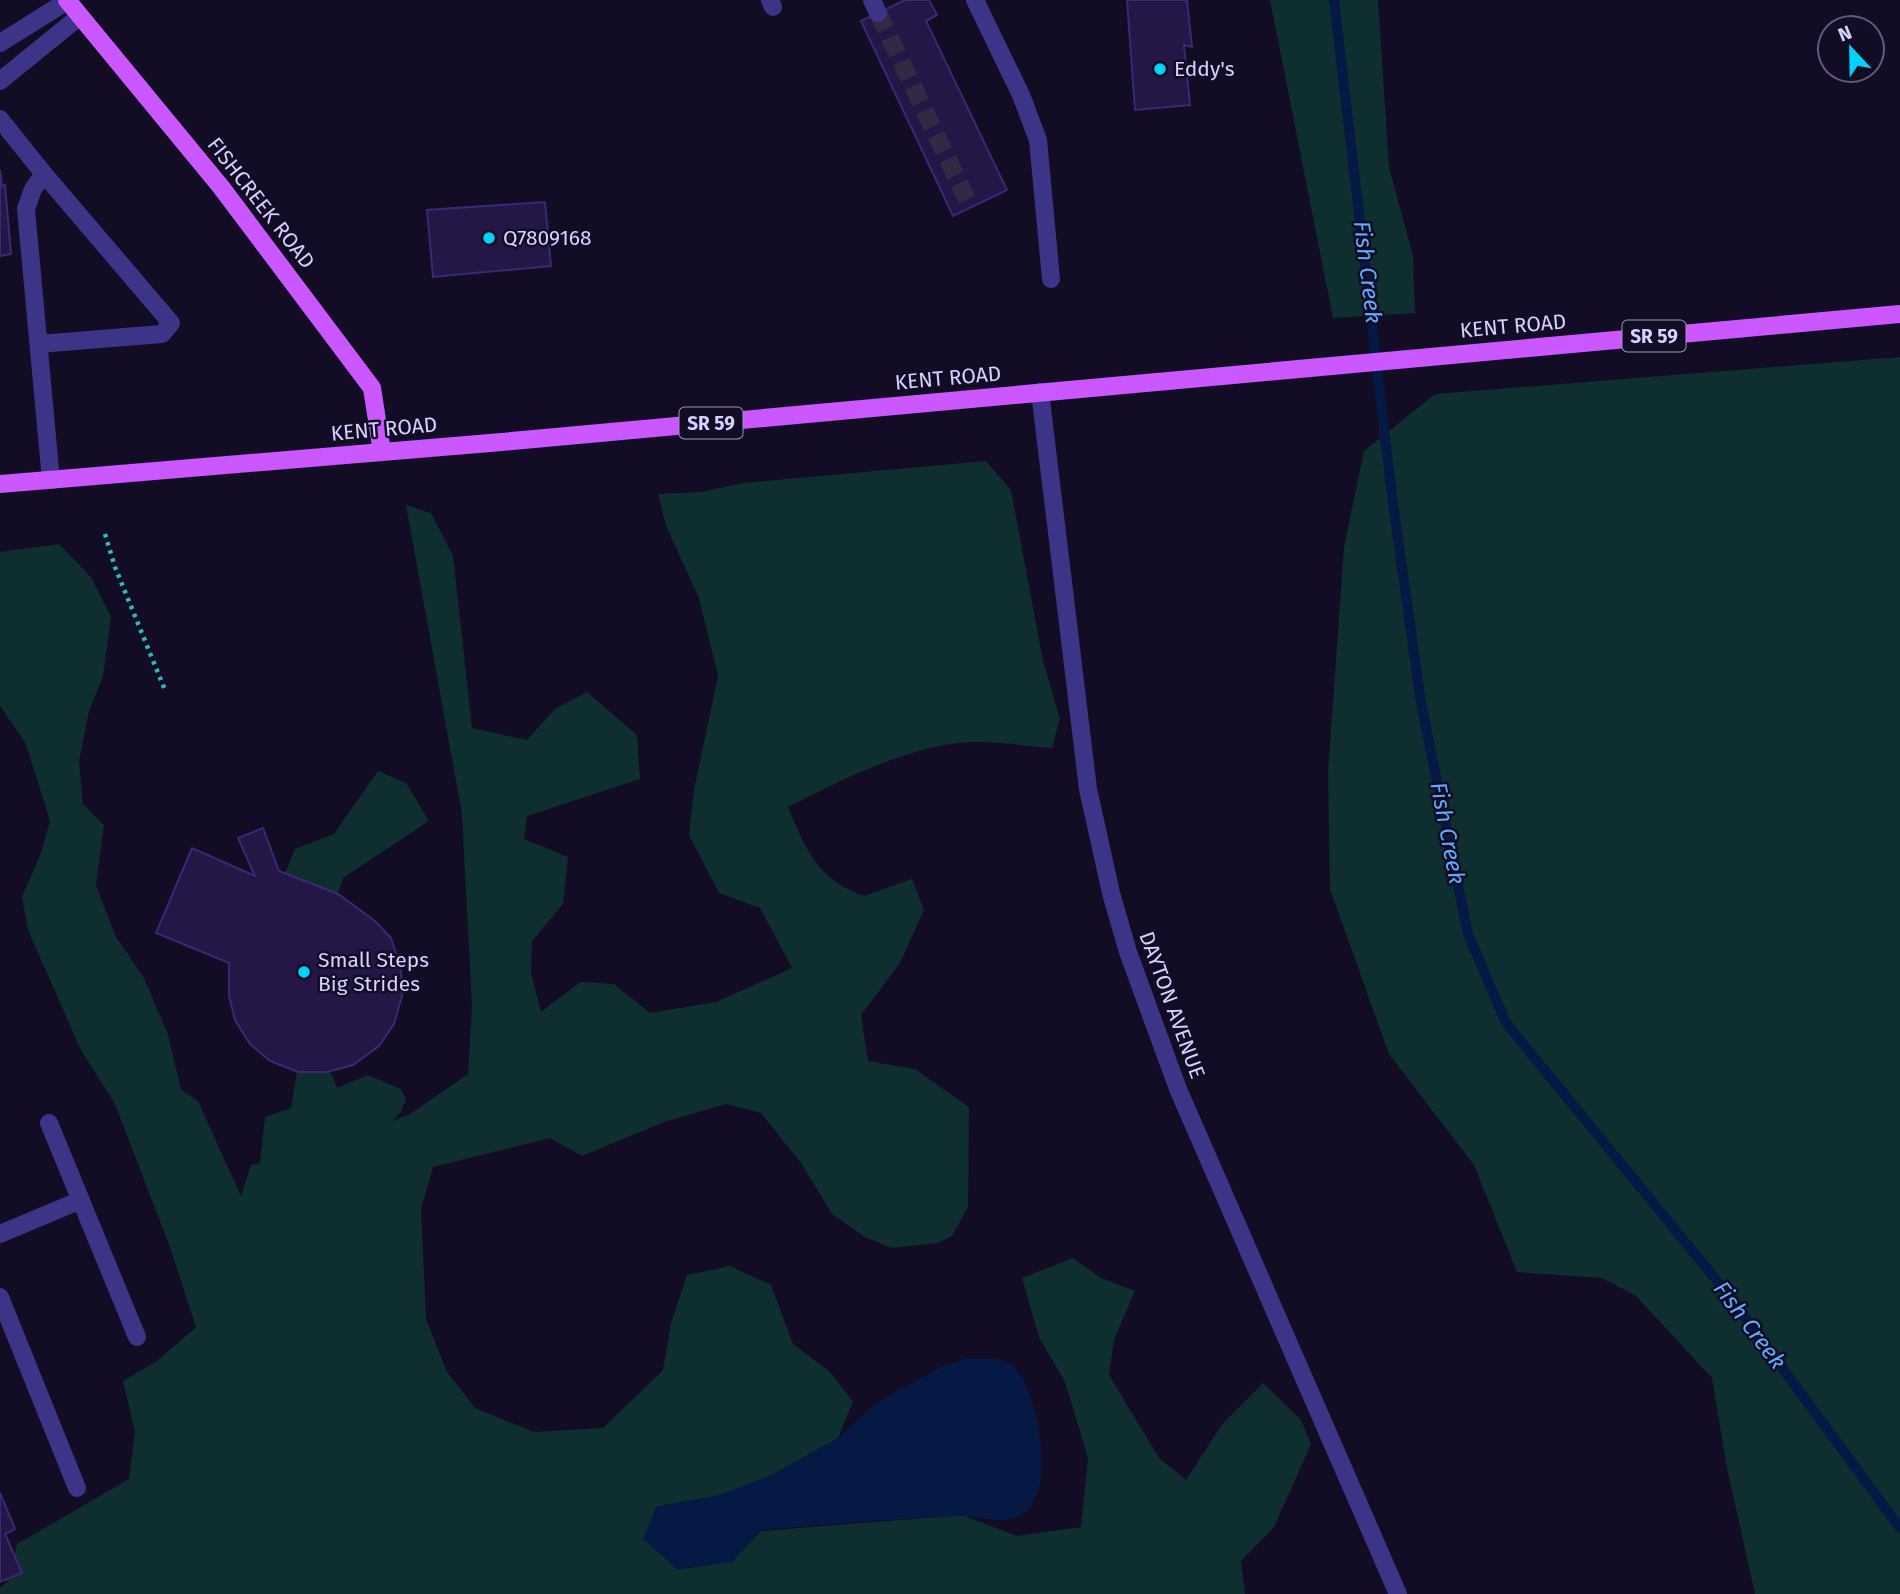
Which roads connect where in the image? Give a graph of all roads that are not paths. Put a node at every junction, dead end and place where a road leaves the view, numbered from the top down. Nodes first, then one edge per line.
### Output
1 (67, 0) edge
2 (975, 0) edge
3 (80, 16) junction
4 (0, 43) edge
5 (0, 81) edge
6 (0, 119) edge
7 (44, 174) junction
8 (1051, 279) dead end
9 (1900, 314) edge
10 (39, 344) junction
11 (1040, 393) junction
12 (382, 452) junction
13 (51, 480) junction
14 (0, 484) edge
15 (49, 1123) dead end
16 (81, 1200) junction
17 (0, 1234) edge
18 (0, 1297) edge
19 (137, 1337) dead end
20 (77, 1488) dead end
21 (1398, 1594) edge

1 - 3 main road, FISHCREEK ROAD
1 - 4 street
2 - 8 street
3 - 5 street
3 - 12 main road, FISHCREEK ROAD
6 - 7 street
7 - 10 street
7 - 10 street
9 - 11 main road, KENT ROAD / SR 59
10 - 13 street
11 - 12 main road, KENT ROAD / SR 59
11 - 21 street, DAYTON AVENUE
12 - 13 main road, KENT ROAD / SR 59
13 - 14 main road, KENT ROAD / SR 59
15 - 16 street
16 - 17 street
16 - 19 street
18 - 20 street

